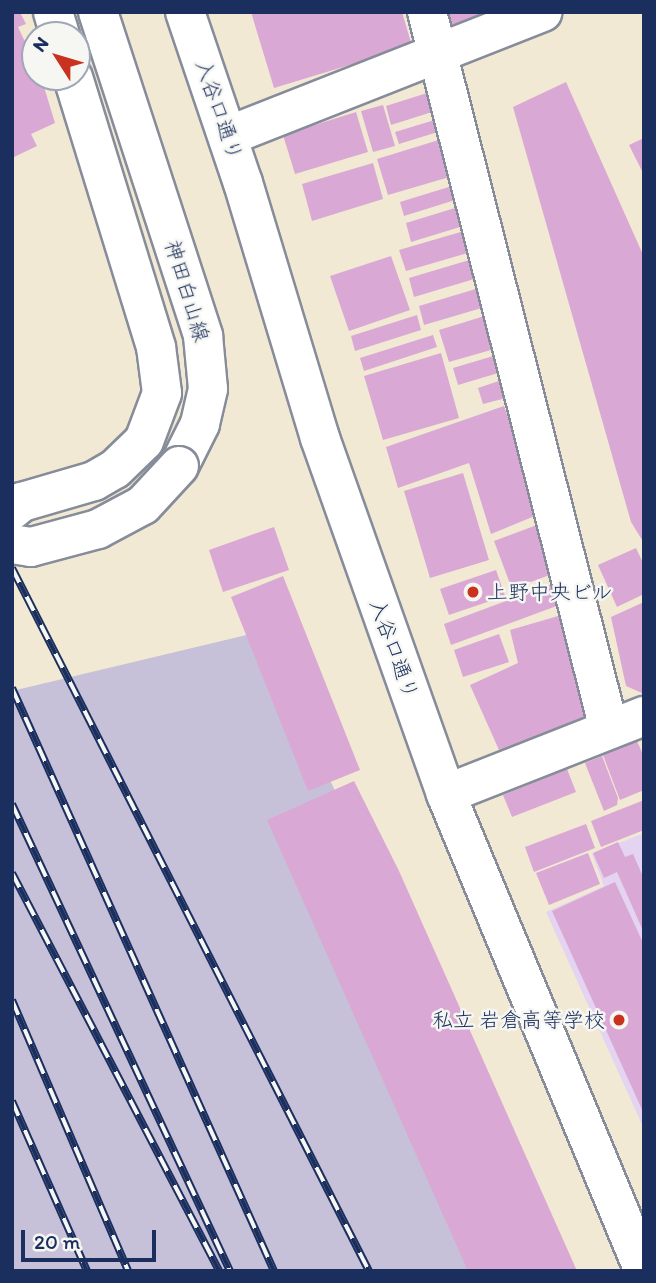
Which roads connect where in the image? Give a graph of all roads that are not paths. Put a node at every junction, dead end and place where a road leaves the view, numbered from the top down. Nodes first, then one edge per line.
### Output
1 (99, 12) edge
2 (185, 12) edge
3 (427, 12) edge
4 (542, 12) edge
5 (437, 51) junction
6 (77, 91) edge
7 (228, 136) junction
8 (12, 510) edge
9 (12, 544) edge
10 (644, 716) edge
11 (609, 729) junction
12 (446, 794) junction
13 (643, 1271) edge

1 - 9 street, 神田白山線, bridge
2 - 7 street, 入谷口通り
3 - 5 street
4 - 5 street
5 - 7 street
5 - 11 street
6 - 8 street, bridge
7 - 12 street, 入谷口通り
10 - 11 street
11 - 12 street
12 - 13 street, 入谷口通り

